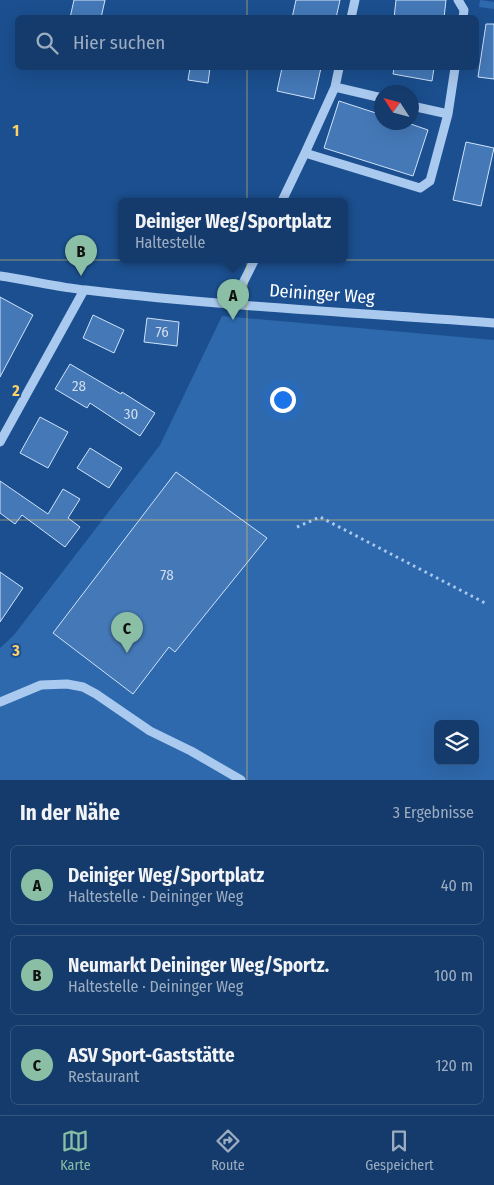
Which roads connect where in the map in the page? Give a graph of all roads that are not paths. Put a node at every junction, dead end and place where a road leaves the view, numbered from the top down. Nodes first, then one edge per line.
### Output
1 (355, 0) edge
2 (458, 0) edge
3 (352, 15) edge
4 (463, 15) edge
5 (338, 70) edge
6 (455, 70) edge
7 (334, 87) junction
8 (374, 96) edge
9 (419, 108) edge
10 (448, 114) junction
11 (305, 153) junction
12 (283, 198) edge
13 (253, 263) edge
14 (0, 276) edge
15 (84, 290) junction
16 (232, 305) junction
17 (494, 323) edge
18 (0, 442) edge
19 (0, 702) edge
20 (241, 780) edge

1 - 3 street
2 - 4 street
5 - 7 street
6 - 10 street
7 - 8 street
7 - 11 street
9 - 10 street
10 - 11 street
11 - 12 street
13 - 16 street
14 - 15 street, Deininger Weg
15 - 16 street, Deininger Weg
15 - 18 street
16 - 17 street, Deininger Weg
19 - 20 street

